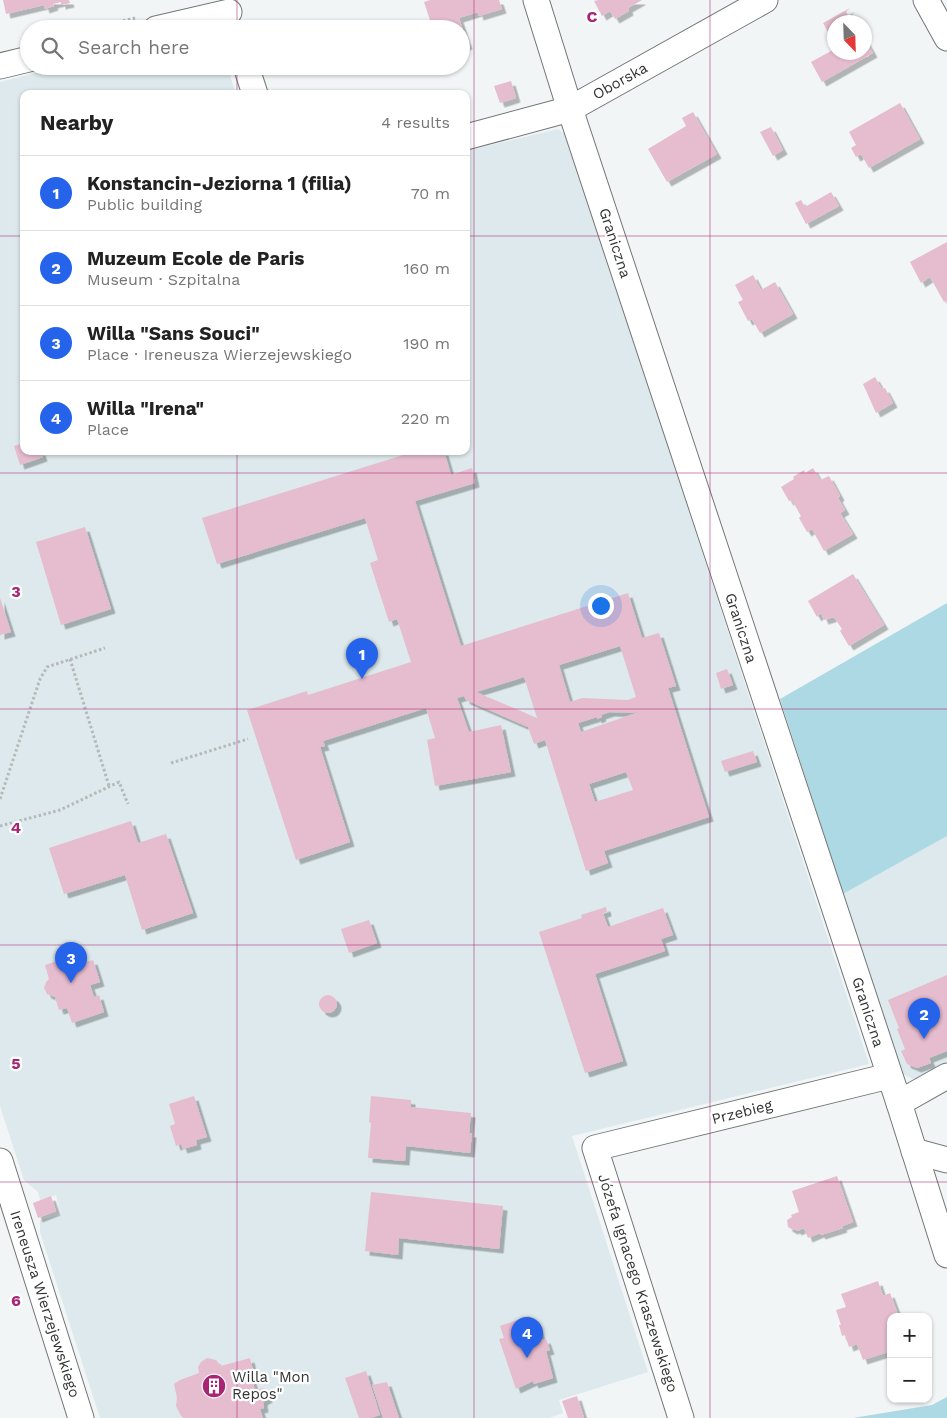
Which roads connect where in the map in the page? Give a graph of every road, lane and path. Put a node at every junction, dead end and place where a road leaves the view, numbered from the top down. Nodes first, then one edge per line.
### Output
1 (536, 0) edge
2 (765, 0) edge
3 (926, 0) edge
4 (229, 13) edge
5 (197, 20) edge
6 (947, 38) edge
7 (20, 61) edge
8 (0, 66) edge
9 (249, 75) edge
10 (254, 90) edge
11 (570, 109) junction
12 (470, 136) edge
13 (105, 648) dead end
14 (70, 659) junction
15 (248, 739) dead end
16 (171, 763) dead end
17 (109, 786) junction
18 (0, 798) edge
19 (128, 804) dead end
20 (0, 826) edge
21 (889, 1076) junction
22 (947, 1076) edge
23 (899, 1103) junction
24 (595, 1148) joint
25 (914, 1151) junction
26 (947, 1160) edge
27 (0, 1161) edge
28 (8, 1213) edge
29 (947, 1255) edge
30 (81, 1418) edge
31 (681, 1418) edge

1 - 11 street, Graniczna
2 - 11 street, Oborska
3 - 6 street
4 - 5 street
7 - 8 street
9 - 10 street
11 - 12 street, Oborska
11 - 21 street, Graniczna
13 - 14 path
14 - 17 path
14 - 18 path
15 - 16 path
17 - 19 path
17 - 20 path
21 - 23 street, Graniczna
21 - 24 street, Przebieg
22 - 23 street
23 - 25 street, Graniczna
24 - 31 street, Józefa Ignacego Kraszewskiego
25 - 26 street
25 - 29 street, Graniczna
27 - 28 street, Ireneusza Wierzejewskiego
28 - 30 street, Ireneusza Wierzejewskiego

